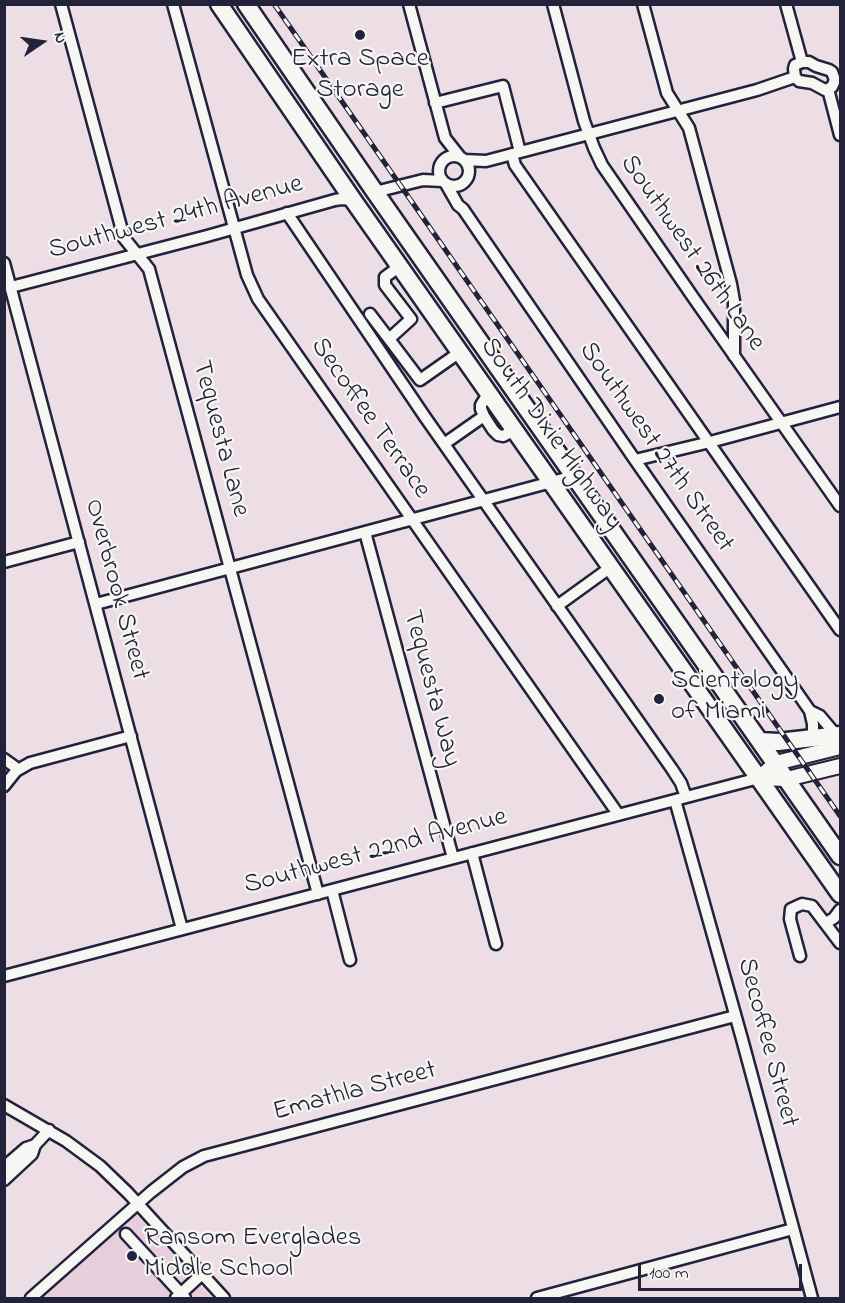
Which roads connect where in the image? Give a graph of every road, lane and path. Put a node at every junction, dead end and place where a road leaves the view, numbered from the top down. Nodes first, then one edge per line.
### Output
1 (61, 4) edge
2 (219, 4) edge
3 (246, 4) edge
4 (553, 4) edge
5 (643, 4) edge
6 (786, 4) edge
7 (174, 5) edge
8 (408, 5) edge
9 (802, 62) junction
10 (836, 71) edge
11 (795, 77) junction
12 (828, 89) junction
13 (435, 103) junction
14 (678, 111) junction
15 (589, 134) junction
16 (840, 135) edge
17 (445, 138) junction
18 (516, 153) junction
19 (462, 158) junction
20 (486, 161) junction
21 (328, 162) junction
22 (441, 163) junction
23 (467, 179) junction
24 (423, 180) junction
25 (444, 182) junction
26 (375, 192) junction
27 (353, 200) junction
28 (463, 210) junction
29 (287, 213) junction
30 (235, 228) junction
31 (137, 254) junction
32 (421, 258) junction
33 (4, 263) edge
34 (399, 266) junction
35 (10, 293) edge
36 (429, 308) junction
37 (370, 314) dead end
38 (411, 319) junction
39 (390, 339) junction
40 (460, 352) junction
41 (734, 356) junction
42 (489, 392) junction
43 (840, 406) edge
44 (484, 417) junction
45 (782, 423) junction
46 (515, 430) junction
47 (710, 442) junction
48 (444, 444) junction
49 (635, 460) junction
50 (574, 476) junction
51 (552, 483) junction
52 (484, 500) junction
53 (840, 506) edge
54 (411, 519) junction
55 (365, 532) junction
56 (79, 542) junction
57 (4, 562) edge
58 (611, 567) junction
59 (230, 568) junction
60 (96, 604) junction
61 (557, 606) junction
62 (840, 630) edge
63 (810, 711) junction
64 (131, 736) junction
65 (813, 738) junction
66 (839, 739) edge
67 (760, 741) junction
68 (4, 759) edge
69 (776, 764) junction
70 (840, 765) edge
71 (18, 769) junction
72 (759, 778) junction
73 (787, 779) junction
74 (4, 786) edge
75 (681, 799) junction
76 (618, 814) junction
77 (472, 853) junction
78 (840, 856) edge
79 (453, 858) junction
80 (332, 890) junction
81 (318, 894) junction
82 (840, 894) edge
83 (840, 910) edge
84 (826, 923) junction
85 (182, 929) junction
86 (837, 931) edge
87 (840, 943) edge
88 (496, 944) dead end
89 (800, 956) dead end
90 (350, 960) dead end
91 (4, 976) edge
92 (735, 1016) junction
93 (4, 1105) edge
94 (49, 1130) junction
95 (35, 1145) junction
96 (4, 1167) edge
97 (4, 1180) edge
98 (137, 1203) junction
99 (793, 1229) junction
100 (126, 1234) dead end
101 (202, 1274) junction
102 (180, 1297) edge
103 (223, 1298) edge
104 (30, 1299) edge
105 (537, 1299) edge
106 (812, 1299) edge

1 - 31 street, Tequesta Lane
2 - 21 highway, South Dixie Highway
3 - 26 highway, South Dixie Highway
4 - 15 street, Southwest 26th Lane
5 - 14 street
6 - 9 street
7 - 30 street, Secoffee Terrace
8 - 13 street
9 - 10 street
9 - 11 street
10 - 12 street
11 - 12 street
11 - 14 street
12 - 16 street
13 - 17 street
13 - 18 street
14 - 15 street
14 - 41 street
15 - 18 street
15 - 41 street, Southwest 26th Lane
17 - 19 street
17 - 22 street
18 - 20 street
18 - 47 street
19 - 20 street
19 - 22 street
19 - 23 street
20 - 23 street
21 - 26 highway
21 - 27 highway, South Dixie Highway
22 - 24 street
22 - 25 street
23 - 25 street
23 - 28 street
24 - 25 street
24 - 26 street
25 - 28 street, Southwest 27th Street
26 - 32 highway, South Dixie Highway
27 - 29 street, Southwest 24th Avenue
27 - 32 highway
27 - 34 highway, South Dixie Highway
28 - 49 street, Southwest 27th Street
29 - 30 street, Southwest 24th Avenue
29 - 48 street, Secoffee Street
30 - 31 street, Southwest 24th Avenue
30 - 54 street, Secoffee Terrace
31 - 35 street, Southwest 24th Avenue
31 - 59 street, Tequesta Lane
32 - 50 highway, South Dixie Highway
33 - 35 street, Overbrook Street
34 - 36 highway, South Dixie Highway
34 - 38 street
35 - 56 street, Overbrook Street
36 - 38 street
36 - 40 highway, South Dixie Highway
37 - 39 street
38 - 39 street
39 - 40 street
40 - 42 highway, South Dixie Highway
41 - 45 street, Southwest 26th Lane
42 - 44 street
42 - 46 highway, South Dixie Highway
43 - 45 street
44 - 46 street
44 - 48 street
45 - 47 street
45 - 53 street, Southwest 26th Lane
46 - 51 highway, South Dixie Highway
47 - 49 street
47 - 62 street
48 - 52 street, Secoffee Street
49 - 63 street, Southwest 27th Street
50 - 51 street
50 - 67 highway, South Dixie Highway
51 - 52 street
51 - 58 highway, South Dixie Highway
52 - 54 street
52 - 61 street, Secoffee Street
54 - 55 street
54 - 76 street, Secoffee Terrace
55 - 59 street
55 - 79 street, Tequesta Way
56 - 57 street
56 - 60 street, Overbrook Street
58 - 61 street
58 - 72 highway, South Dixie Highway
59 - 60 street
59 - 81 street, Tequesta Lane
60 - 64 street, Overbrook Street
61 - 75 street, Secoffee Street
63 - 65 street, Southwest 27th Street
63 - 66 street, Southwest 27th Street
64 - 71 street
64 - 85 street, Overbrook Street
65 - 66 highway
65 - 67 highway
66 - 69 main road, Southwest 22nd Avenue
67 - 69 highway, South Dixie Highway
68 - 71 street
69 - 72 main road, Southwest 22nd Avenue
69 - 73 highway, South Dixie Highway
70 - 73 main road, Southwest 22nd Avenue
71 - 74 street
72 - 73 main road, Southwest 22nd Avenue
72 - 75 street, Southwest 22nd Avenue
72 - 82 highway, South Dixie Highway
73 - 78 highway, South Dixie Highway
75 - 76 street, Southwest 22nd Avenue
75 - 92 street, Secoffee Street
76 - 77 street, Southwest 22nd Avenue
77 - 79 street, Southwest 22nd Avenue
77 - 88 street
79 - 80 street, Southwest 22nd Avenue
80 - 81 street, Southwest 22nd Avenue
80 - 90 street
81 - 85 street, Southwest 22nd Avenue
83 - 84 street
84 - 86 street
84 - 89 street
85 - 91 street, Southwest 22nd Avenue
86 - 87 street
92 - 98 street, Emathla Street
92 - 99 street, Secoffee Street
93 - 94 street
94 - 95 street
94 - 98 street
95 - 96 street
95 - 97 street
98 - 101 street
98 - 104 street, Emathla Street
99 - 105 street
99 - 106 street, Secoffee Street
100 - 102 street
101 - 102 street
101 - 103 street

